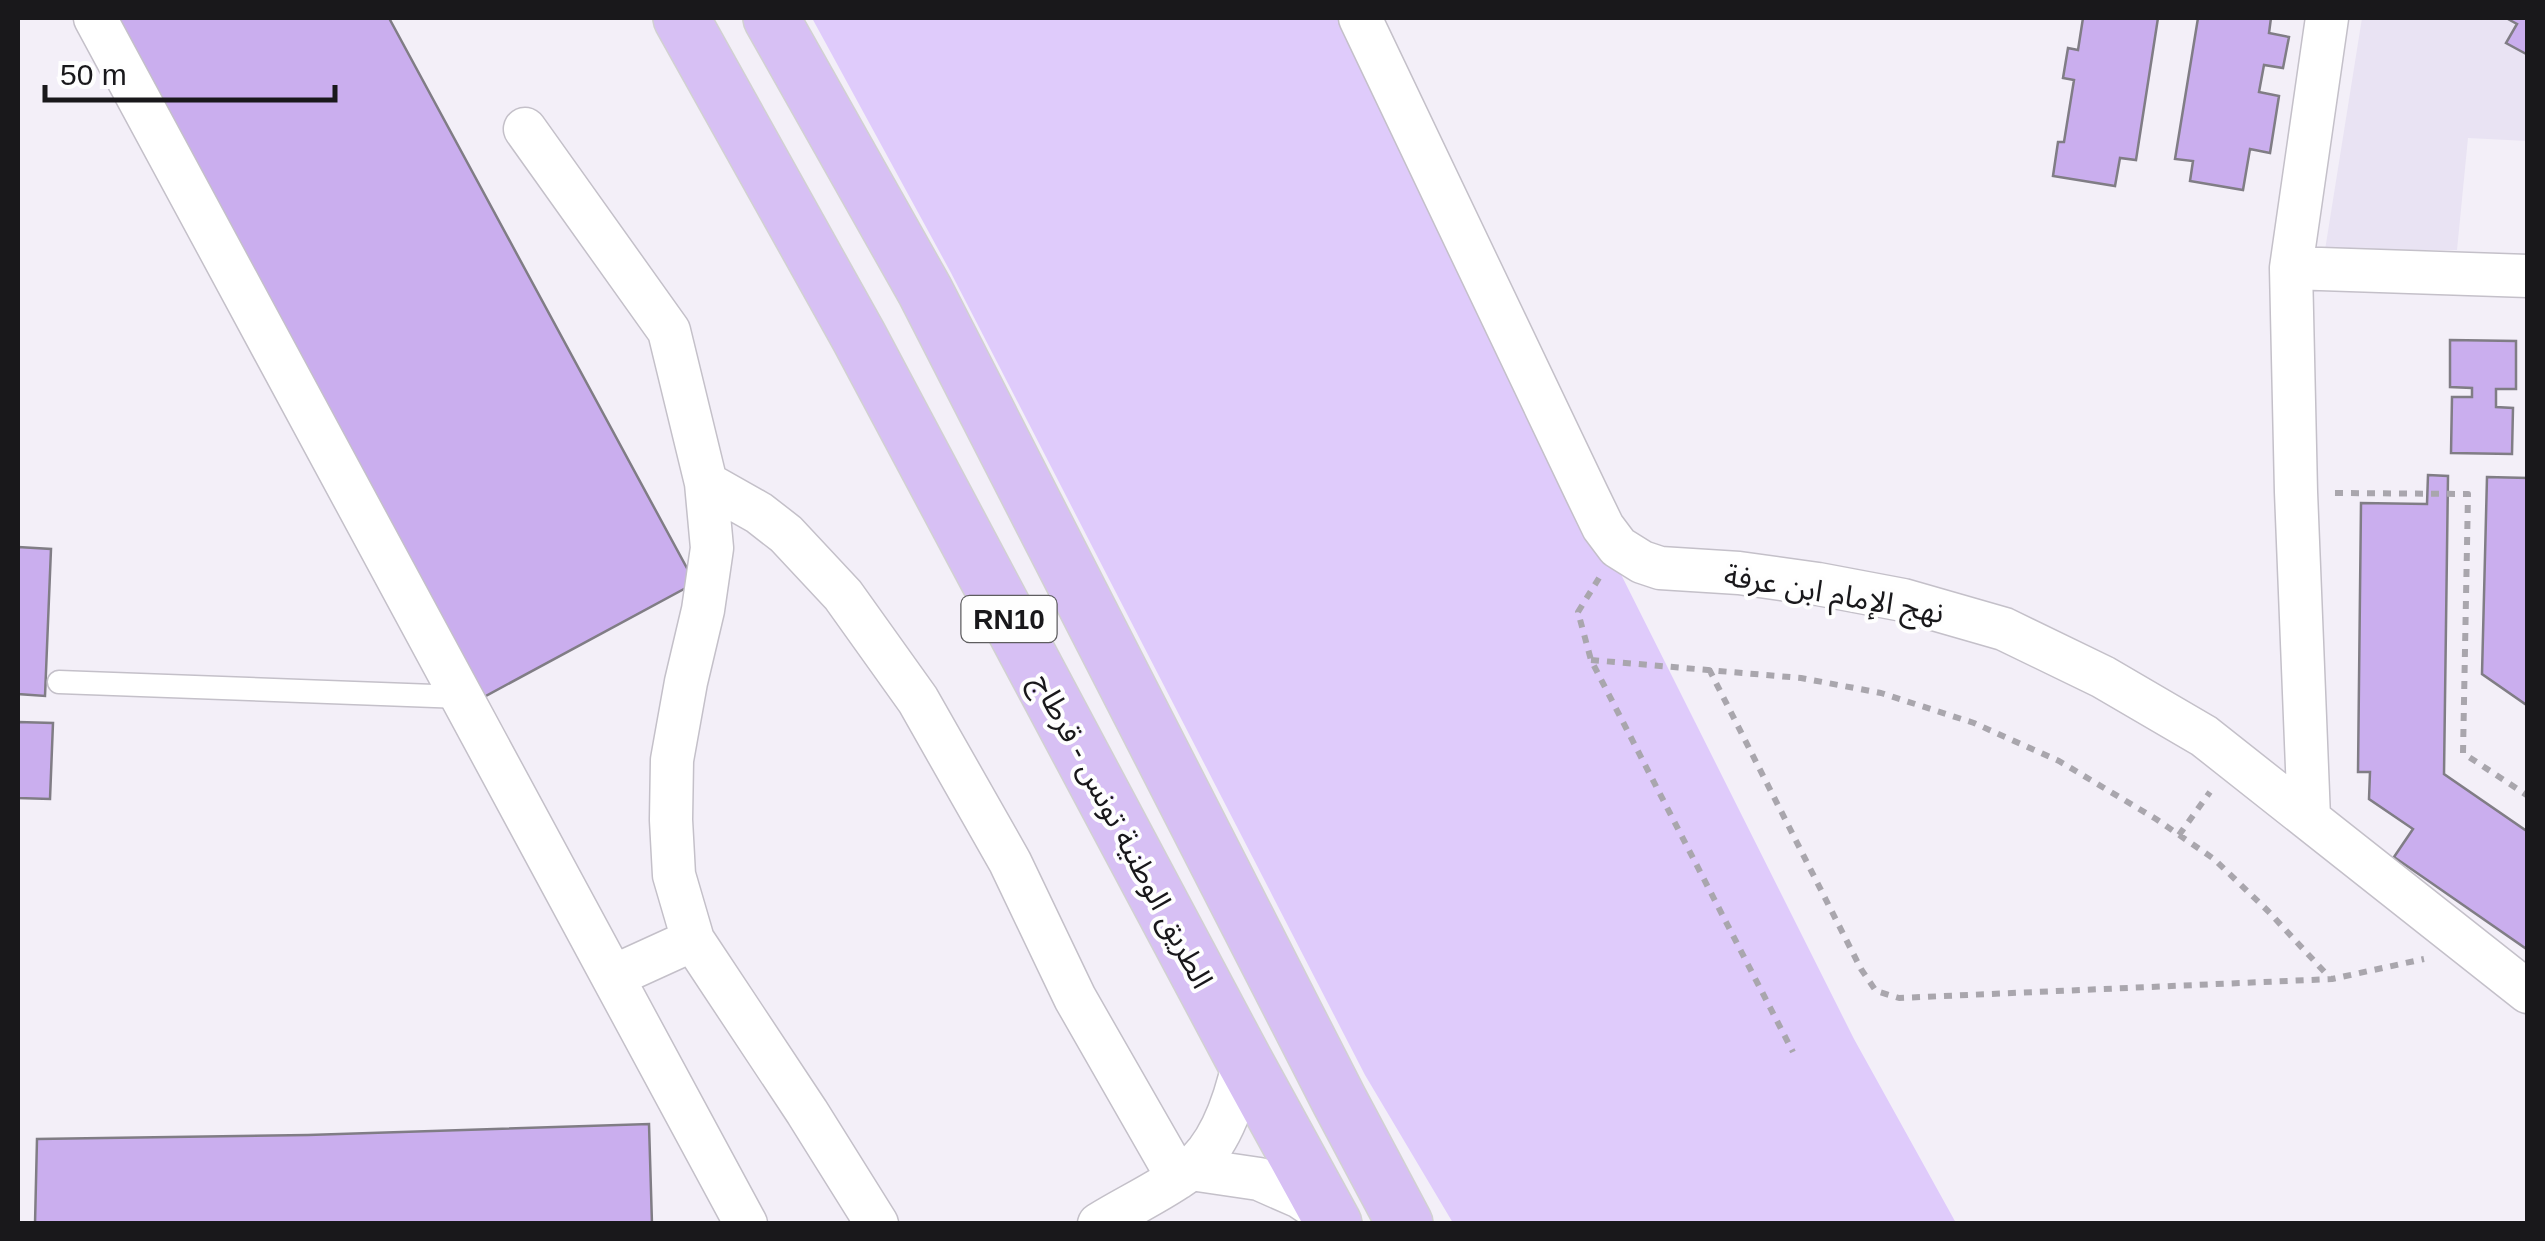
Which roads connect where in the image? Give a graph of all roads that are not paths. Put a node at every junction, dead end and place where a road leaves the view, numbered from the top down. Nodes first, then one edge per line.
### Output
1 (95, 18) edge
2 (681, 18) edge
3 (771, 18) edge
4 (1360, 18) edge
5 (2327, 18) edge
6 (525, 129) dead end
7 (2291, 268) junction
8 (2528, 276) edge
9 (706, 483) junction
10 (59, 682) dead end
11 (461, 697) junction
12 (2309, 818) junction
13 (693, 940) junction
14 (614, 976) junction
15 (2528, 992) edge
16 (1244, 1060) junction
17 (1339, 1100) junction
18 (1184, 1173) junction
19 (1332, 1221) edge
20 (746, 1224) edge
21 (876, 1224) edge
22 (1099, 1224) edge
23 (1405, 1224) edge
24 (1426, 1224) edge

1 - 11 street
2 - 16 highway, الطريق الوطنية تونس - قرطاج / RN10
3 - 17 highway, RN10
4 - 12 street, نهج الإمام ابن عرفة
5 - 7 street
6 - 9 street
7 - 8 street
7 - 12 street
9 - 13 street
9 - 18 street
10 - 11 lane
11 - 14 street
12 - 15 street, نهج الإمام ابن عرفة
13 - 14 street
13 - 21 street
14 - 20 street
16 - 18 street
16 - 19 highway, الطريق الوطنية تونس - قرطاج / RN10
17 - 23 highway, RN10
17 - 24 highway
18 - 19 street
18 - 22 street

